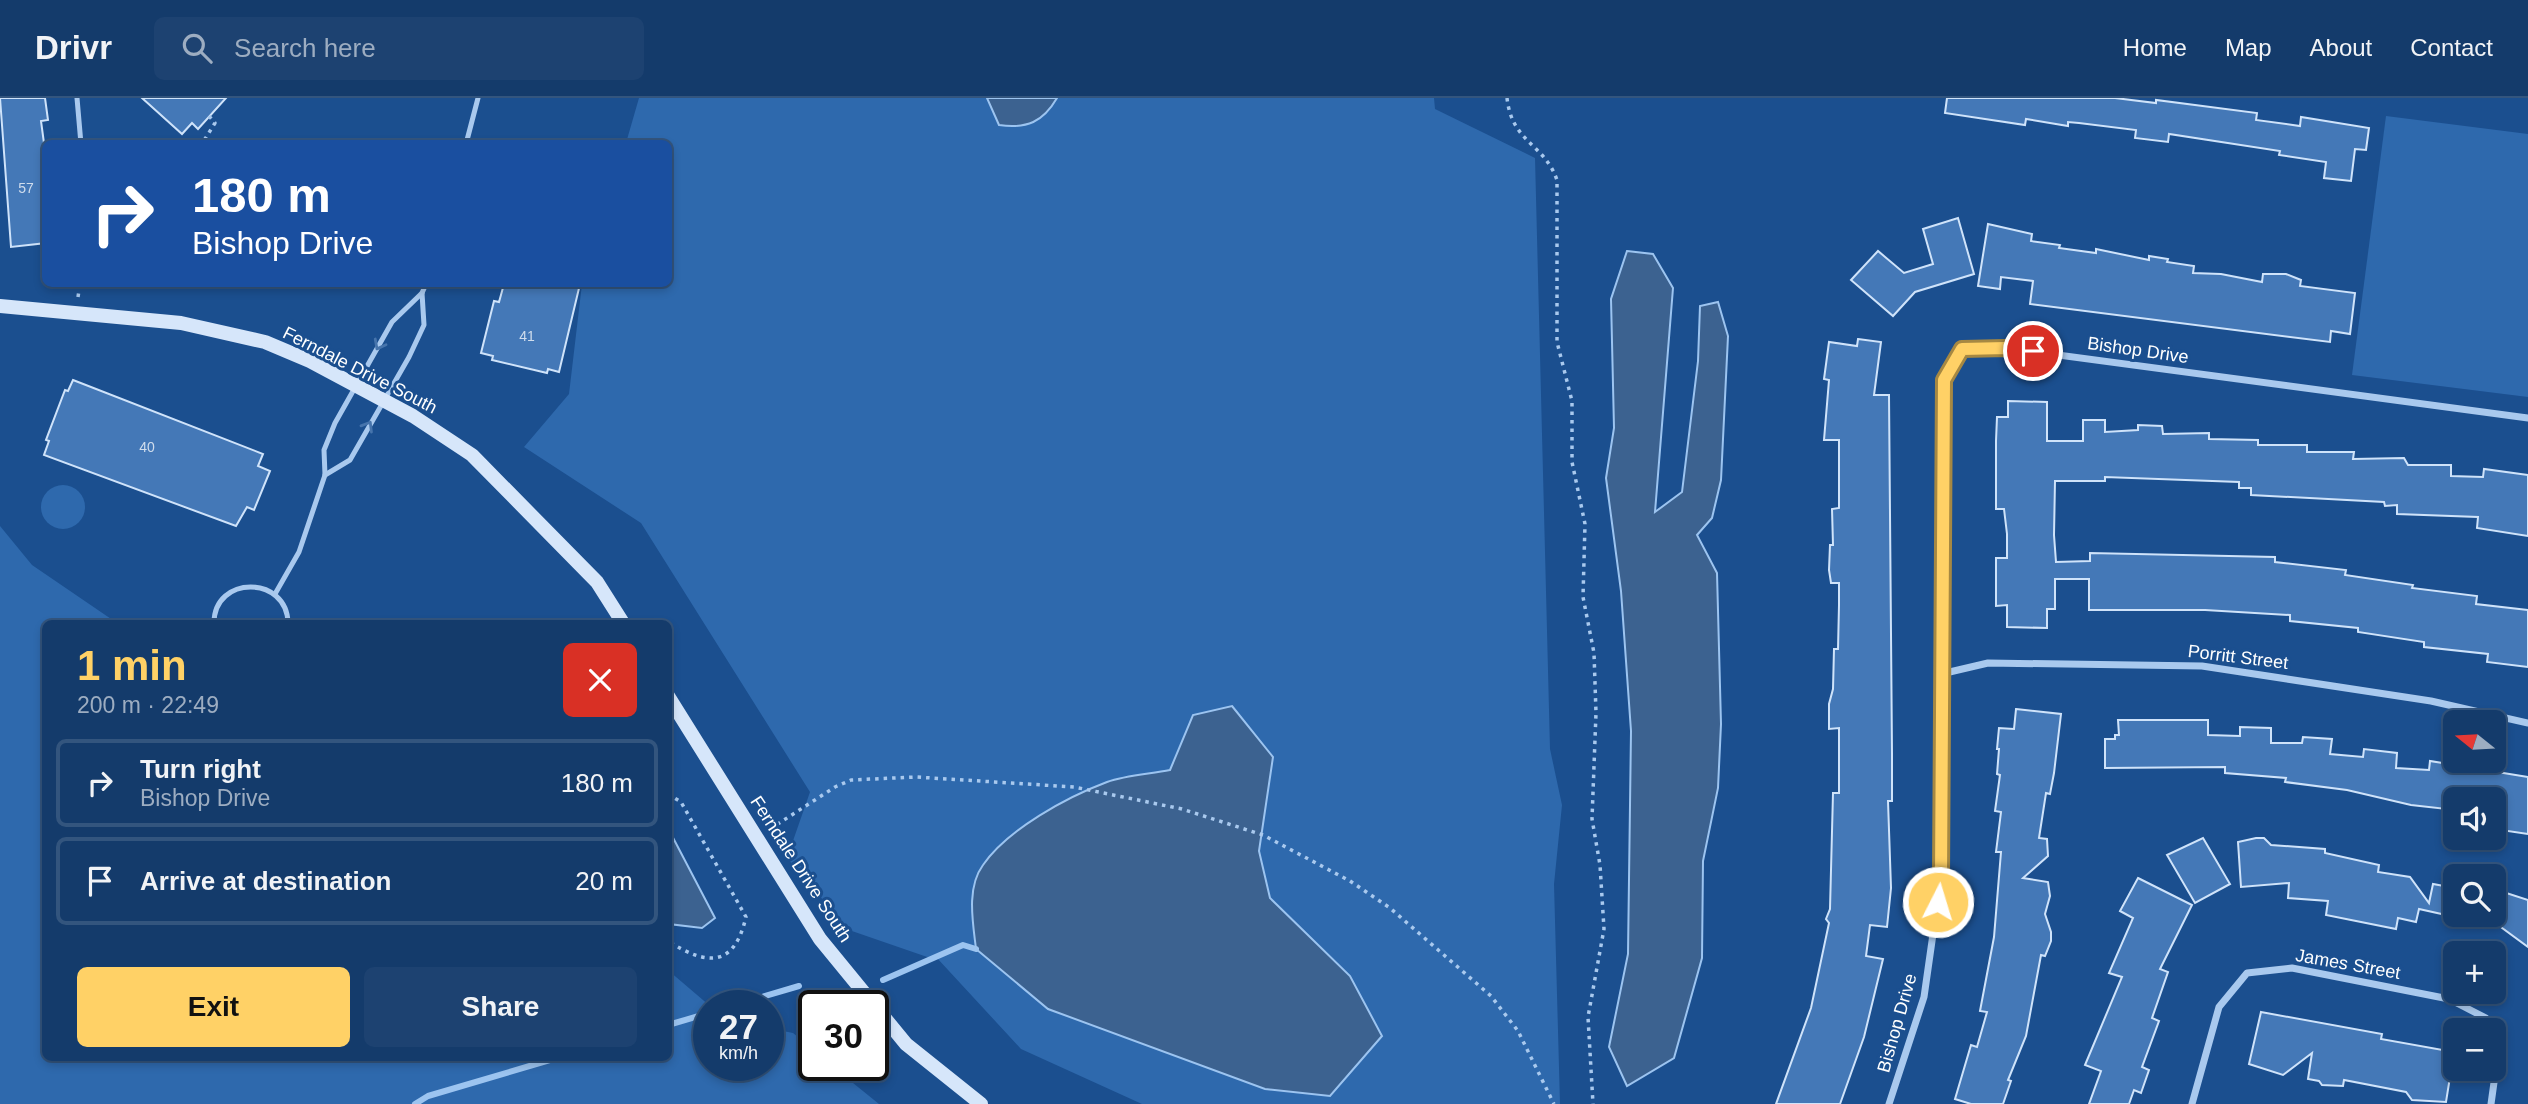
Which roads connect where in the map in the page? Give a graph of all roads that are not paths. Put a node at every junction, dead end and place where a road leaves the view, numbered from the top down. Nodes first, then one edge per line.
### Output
1 (77, 98) edge
2 (478, 98) edge
3 (81, 140) edge
4 (467, 140) edge
5 (425, 287) edge
6 (422, 293) junction
7 (0, 306) edge
8 (357, 386) junction
9 (383, 400) junction
10 (2528, 418) edge
11 (325, 475) junction
12 (275, 594) junction
13 (215, 620) edge
14 (287, 620) edge
15 (621, 620) edge
16 (1941, 674) junction
17 (672, 702) edge
18 (2528, 723) edge
19 (2486, 1018) edge
20 (2494, 1081) edge
21 (981, 1104) edge
22 (1889, 1104) edge
23 (2192, 1104) edge
24 (2491, 1104) edge

1 - 3 lane
2 - 4 lane
5 - 6 lane
6 -> 8 lane
6 - 9 lane
7 - 8 main road, Ferndale Drive South
8 - 9 main road, Ferndale Drive South
8 - 11 lane
11 -> 9 lane
9 - 15 main road, Ferndale Drive South
10 - 16 street, Bishop Drive
11 - 12 lane
12 - 13 lane
12 - 14 lane
16 - 18 street, Porritt Street
16 - 22 street, Bishop Drive
17 - 21 main road, Ferndale Drive South
19 - 23 street, James Street
20 - 24 street

